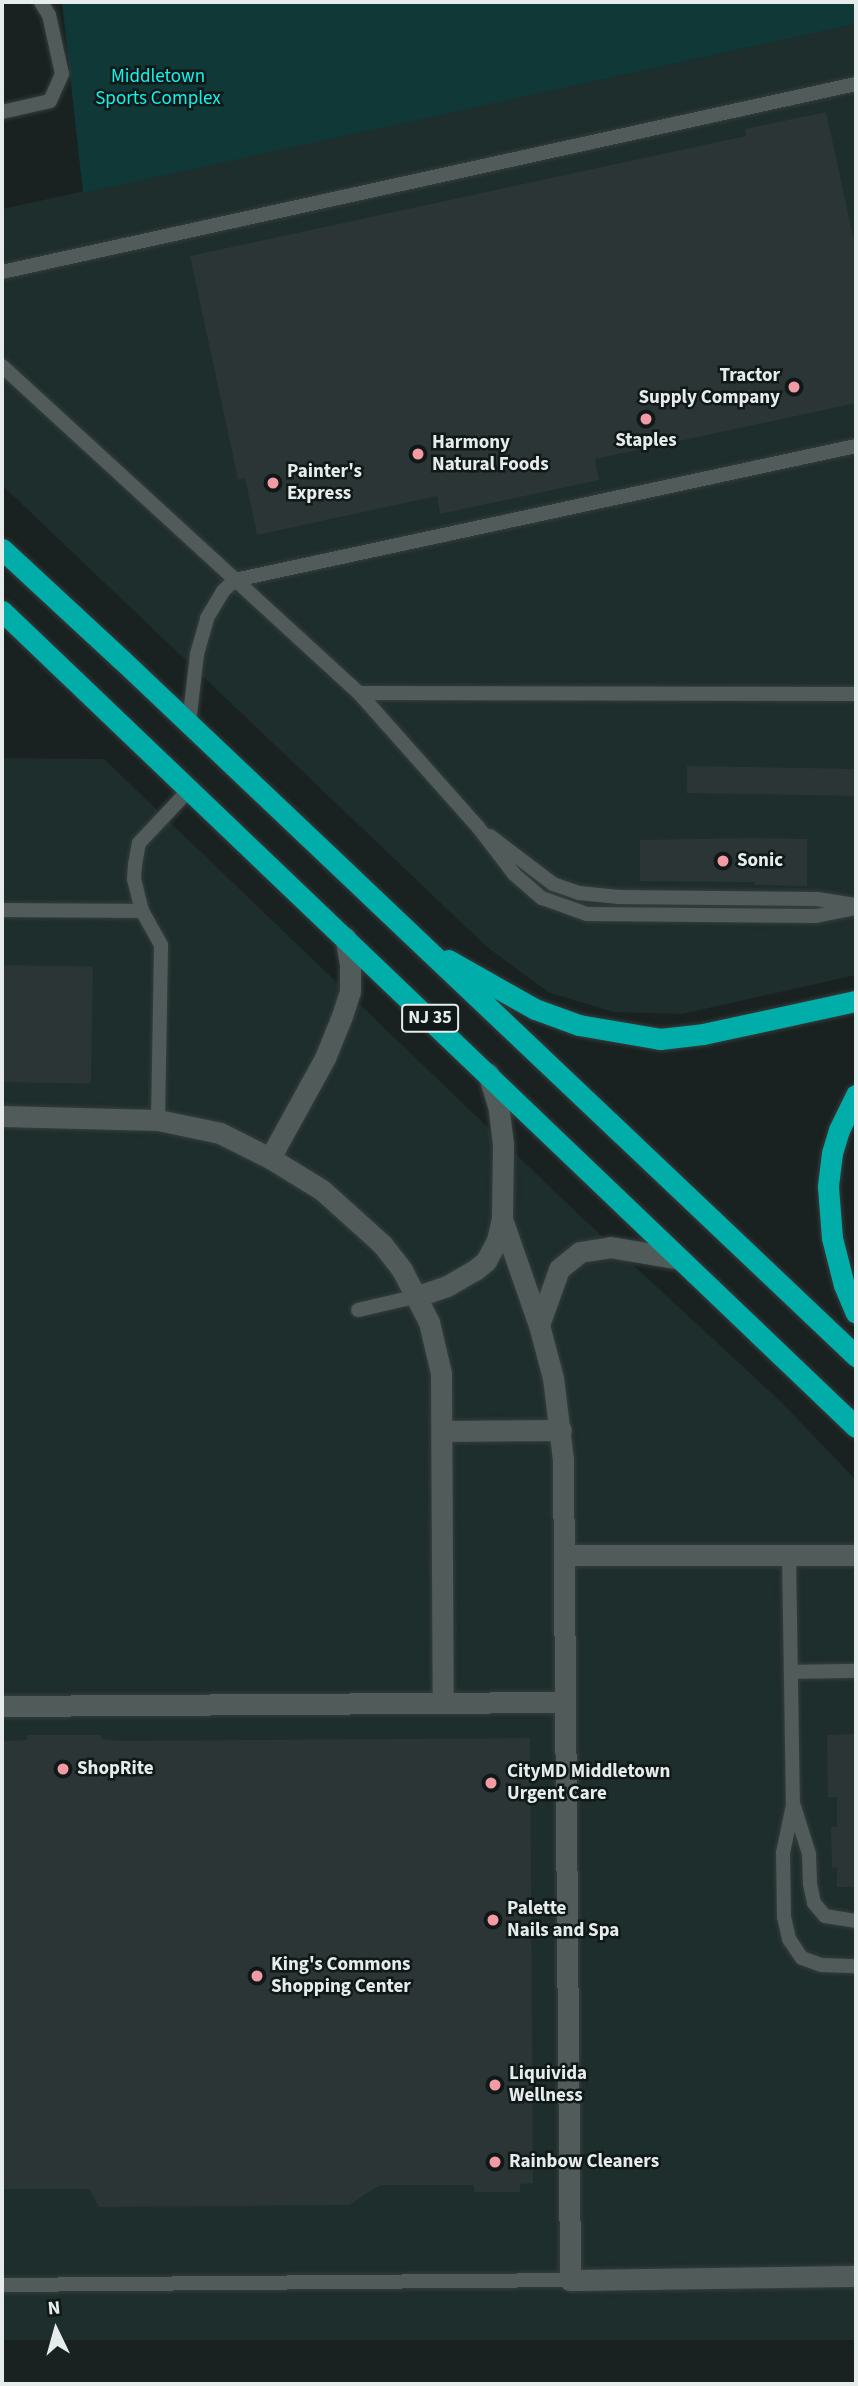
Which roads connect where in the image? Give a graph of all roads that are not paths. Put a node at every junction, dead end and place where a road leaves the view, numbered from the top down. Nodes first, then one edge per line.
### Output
1 (41, 2) edge
2 (856, 84) edge
3 (2, 113) edge
4 (2, 272) edge
5 (2, 366) edge
6 (856, 446) edge
7 (2, 549) edge
8 (235, 580) junction
9 (6, 622) edge
10 (359, 693) junction
11 (856, 694) edge
12 (189, 723) junction
13 (189, 790) junction
14 (856, 906) edge
15 (2, 910) edge
16 (142, 911) junction
17 (345, 937) junction
18 (419, 944) junction
19 (856, 1001) edge
20 (488, 1074) junction
21 (856, 1095) edge
22 (2, 1116) edge
23 (158, 1120) junction
24 (270, 1157) junction
25 (502, 1219) junction
26 (680, 1259) junction
27 (418, 1296) junction
28 (358, 1310) dead end
29 (856, 1313) edge
30 (540, 1325) junction
31 (856, 1356) edge
32 (856, 1427) edge
33 (561, 1430) junction
34 (443, 1431) junction
35 (565, 1555) junction
36 (789, 1555) junction
37 (856, 1555) edge
38 (856, 1671) edge
39 (791, 1672) junction
40 (565, 1702) junction
41 (443, 1703) junction
42 (2, 1706) edge
43 (793, 1805) junction
44 (856, 1921) edge
45 (856, 1966) edge
46 (856, 2276) edge
47 (570, 2280) junction
48 (2, 2285) edge

1 - 3 lane
2 - 4 lane
5 - 8 lane
6 - 8 lane
7 - 12 highway, NJ 35
8 - 10 lane
8 - 12 lane
9 - 13 highway, NJ 35
10 - 11 lane
10 - 14 lane
12 - 18 highway, NJ 35
13 - 16 lane
13 - 17 highway, NJ 35
15 - 16 lane
16 - 23 lane
17 - 20 highway, NJ 35
17 - 24 street
18 - 19 highway
18 - 31 highway, NJ 35
20 - 25 street
20 - 26 highway, NJ 35
21 - 29 highway
22 - 23 street
23 - 24 street
24 - 27 street
25 - 27 street
25 - 30 street
26 - 30 street
26 - 32 highway, NJ 35
27 - 28 lane
27 - 34 street
30 - 33 street
33 - 34 street
33 - 35 street
34 - 41 street
35 - 36 street
35 - 40 street
36 - 37 street
36 - 39 lane
38 - 39 lane
39 - 43 lane
40 - 41 street
40 - 47 street
41 - 42 street
43 - 44 lane
43 - 45 lane
46 - 47 street
47 - 48 lane

